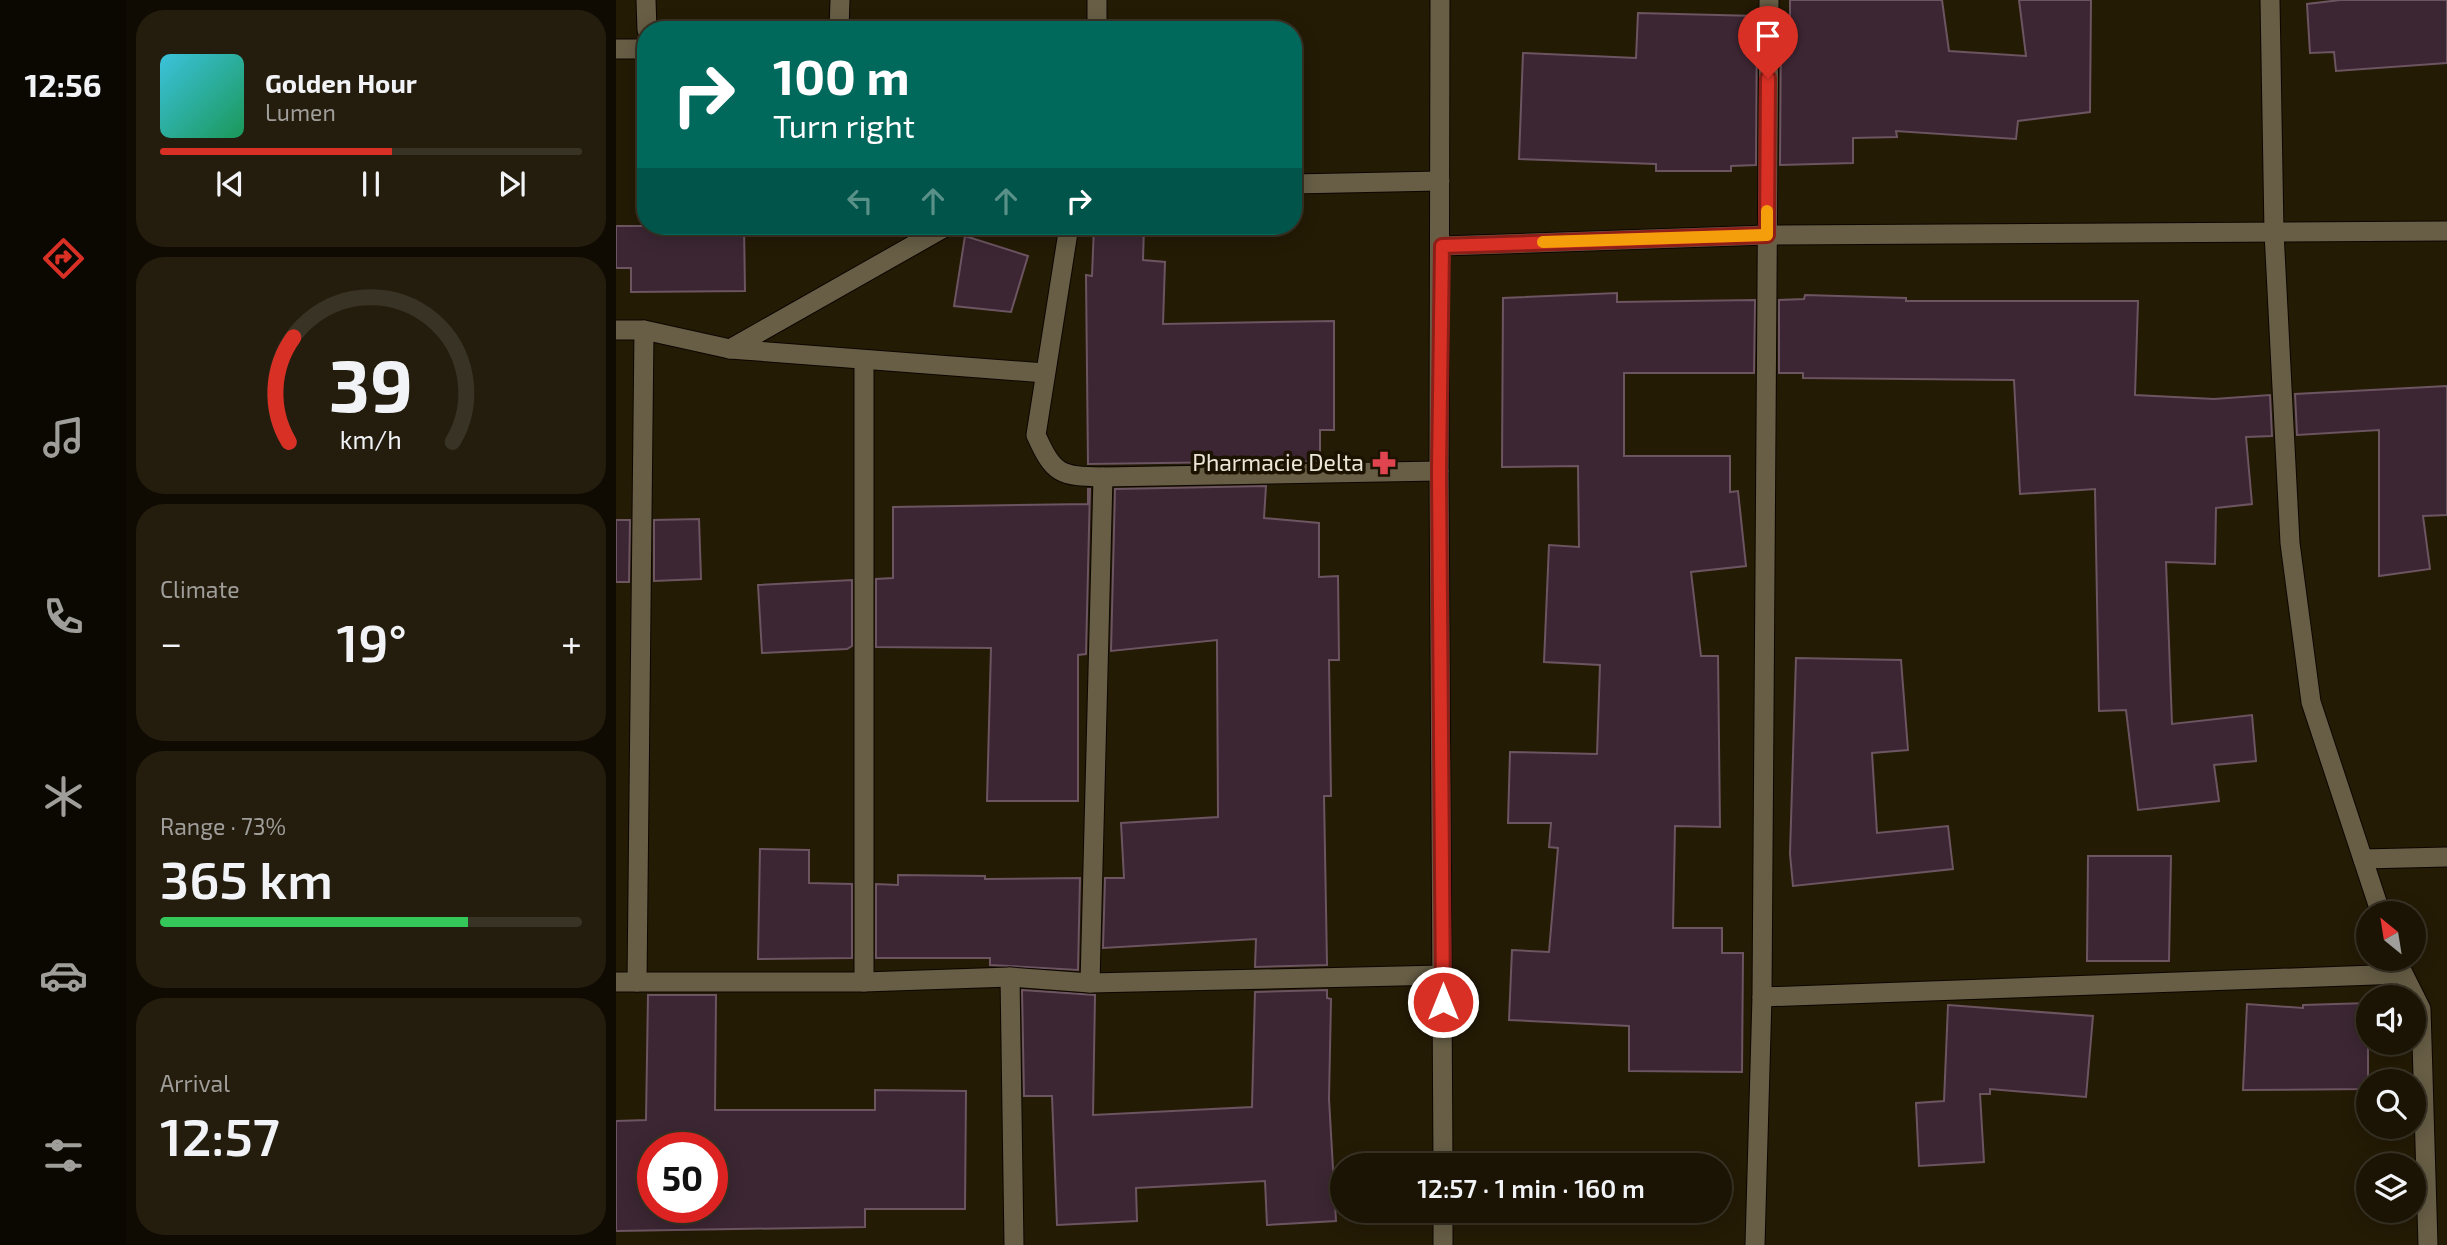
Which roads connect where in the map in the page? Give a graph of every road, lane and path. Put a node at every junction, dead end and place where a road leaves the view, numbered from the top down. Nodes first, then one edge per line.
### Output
1 (646, 0) edge
2 (840, 0) edge
3 (1097, 0) edge
4 (1440, 0) edge
5 (1769, 0) edge
6 (2270, 0) edge
7 (647, 21) edge
8 (839, 21) edge
9 (1097, 21) edge
10 (637, 48) edge
11 (616, 49) edge
12 (1440, 181) junction
13 (1302, 184) edge
14 (2447, 231) edge
15 (2274, 232) junction
16 (931, 235) edge
17 (1068, 235) edge
18 (1767, 235) junction
19 (1442, 246) junction
20 (616, 330) edge
21 (644, 330) junction
22 (730, 349) junction
23 (864, 361) junction
24 (1045, 373) junction
25 (1439, 471) junction
26 (1103, 477) junction
27 (2447, 858) edge
28 (2363, 859) junction
29 (2377, 901) edge
30 (2356, 969) edge
31 (2401, 971) edge
32 (1443, 975) junction
33 (1010, 977) junction
34 (616, 982) edge
35 (637, 982) junction
36 (864, 982) junction
37 (1090, 983) junction
38 (1762, 996) junction
39 (1443, 1153) edge
40 (1443, 1223) edge
41 (1014, 1245) edge
42 (1443, 1245) edge
43 (1755, 1245) edge
44 (2428, 1245) edge

1 - 7 street
2 - 8 street
3 - 9 street
4 - 12 street
5 - 18 street
6 - 15 street
10 - 11 street
12 - 13 street
12 - 19 street
14 - 15 street
15 - 18 street
15 - 28 street
16 - 22 street
17 - 24 street
18 - 19 street
18 - 38 street
19 - 25 street
20 - 21 street
21 - 22 street
21 - 35 street
22 - 23 street
23 - 24 street
23 - 36 street
24 - 26 street
25 - 26 street
25 - 32 street
26 - 37 street
27 - 28 street
28 - 29 street
30 - 38 street
31 - 44 street
32 - 37 street
32 - 39 street
33 - 36 street
33 - 37 street
33 - 41 street
34 - 35 street
35 - 36 street
38 - 43 street
40 - 42 street

